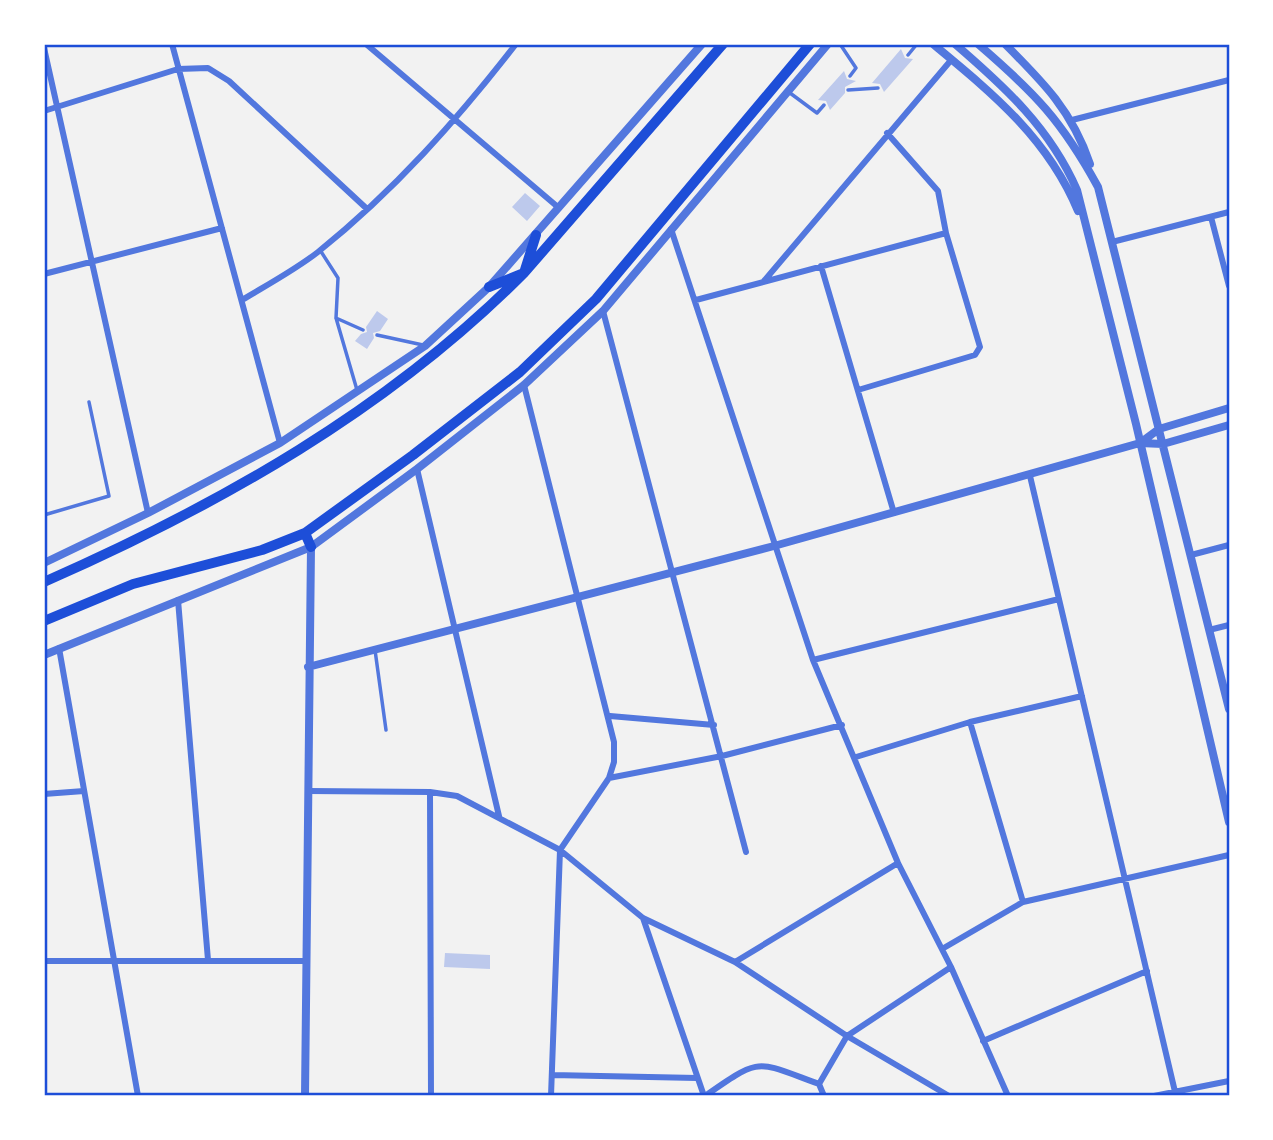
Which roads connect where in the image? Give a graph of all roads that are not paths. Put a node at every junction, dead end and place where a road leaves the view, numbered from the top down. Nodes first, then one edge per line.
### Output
1 (172, 44) edge
2 (366, 44) edge
3 (516, 44) edge
4 (702, 44) edge
5 (723, 44) edge
6 (810, 44) edge
7 (828, 44) edge
8 (839, 44) edge
9 (917, 44) edge
10 (933, 44) edge
11 (955, 44) edge
12 (978, 44) edge
13 (1005, 44) edge
14 (44, 48) edge
15 (908, 55) dead end
16 (952, 60) junction
17 (178, 69) junction
18 (850, 76) dead end
19 (1229, 79) edge
20 (878, 88) dead end
21 (848, 90) dead end
22 (788, 91) junction
23 (824, 105) dead end
24 (56, 108) junction
25 (44, 111) edge
26 (1072, 120) junction
27 (456, 121) junction
28 (887, 133) junction
29 (1098, 187) junction
30 (366, 208) junction
31 (559, 208) junction
32 (1229, 212) edge
33 (1211, 217) junction
34 (1084, 226) junction
35 (222, 228) junction
36 (671, 229) junction
37 (946, 233) junction
38 (536, 235) junction
39 (1112, 242) junction
40 (320, 250) junction
41 (92, 261) junction
42 (821, 266) junction
43 (44, 274) edge
44 (524, 274) junction
45 (764, 281) junction
46 (1229, 286) edge
47 (489, 287) junction
48 (242, 300) junction
49 (696, 300) junction
50 (603, 311) junction
51 (337, 317) junction
52 (363, 330) dead end
53 (377, 335) dead end
54 (425, 346) junction
55 (524, 385) junction
56 (858, 390) junction
57 (358, 393) junction
58 (89, 402) dead end
59 (1229, 408) edge
60 (1229, 425) edge
61 (1158, 429) junction
62 (280, 443) junction
63 (1140, 443) junction
64 (1163, 444) junction
65 (417, 469) junction
66 (1030, 476) junction
67 (148, 513) junction
68 (894, 513) junction
69 (44, 515) edge
70 (305, 533) junction
71 (1229, 545) edge
72 (774, 546) junction
73 (311, 547) junction
74 (1191, 555) junction
75 (44, 563) edge
76 (674, 572) junction
77 (44, 582) edge
78 (576, 597) junction
79 (1059, 599) junction
80 (178, 600) junction
81 (44, 621) edge
82 (1229, 625) edge
83 (454, 629) junction
84 (1209, 630) junction
85 (59, 648) junction
86 (375, 650) junction
87 (44, 655) edge
88 (813, 660) junction
89 (308, 667) junction
90 (1082, 696) junction
91 (1229, 709) edge
92 (610, 716) junction
93 (970, 722) junction
94 (714, 725) junction
95 (842, 725) junction
96 (386, 730) dead end
97 (722, 756) junction
98 (856, 757) junction
99 (609, 778) junction
100 (84, 791) junction
101 (309, 791) junction
102 (430, 792) junction
103 (44, 794) edge
104 (499, 816) junction
105 (1229, 822) edge
106 (560, 850) junction
107 (747, 852) dead end
108 (1229, 855) edge
109 (898, 863) junction
110 (1125, 877) junction
111 (1023, 902) junction
112 (643, 918) junction
113 (942, 949) junction
114 (113, 960) junction
115 (208, 960) junction
116 (44, 961) edge
117 (307, 961) junction
118 (735, 962) junction
119 (951, 967) junction
120 (1147, 971) junction
121 (847, 1036) junction
122 (983, 1041) junction
123 (552, 1075) junction
124 (697, 1078) junction
125 (1229, 1081) edge
126 (819, 1084) junction
127 (1175, 1094) edge
128 (138, 1096) edge
129 (305, 1096) edge
130 (431, 1096) edge
131 (551, 1096) edge
132 (705, 1096) edge
133 (824, 1096) edge
134 (949, 1096) edge
135 (1008, 1096) edge
136 (1154, 1096) edge

1 - 17 street
2 - 27 street
3 - 27 street
4 - 31 street
5 - 44 main road
6 - 70 main road
7 - 22 street
8 - 18 lane
9 - 15 lane
10 - 16 street
11 - 34 street
12 - 29 street
13 - 26 street
14 - 24 street
16 - 28 street
16 - 34 street
17 - 24 street
17 - 30 street
17 - 35 street
19 - 26 street
20 - 21 lane
22 - 23 lane
22 - 36 street
24 - 25 street
24 - 41 street
26 - 29 street
27 - 30 street
27 - 31 street
28 - 37 street
28 - 45 street
29 - 39 street
30 - 40 street
31 - 38 street
32 - 33 street
33 - 39 street
33 - 46 street
34 - 63 street
35 - 41 street
35 - 48 street
36 - 49 street
36 - 50 street
37 - 42 street
37 - 56 street
38 - 44 main road
38 - 47 street
39 - 61 street
40 - 48 street
40 - 51 lane
41 - 43 street
41 - 67 street
42 - 45 street
42 - 56 street
44 - 47 main road
44 - 77 main road
45 - 49 street
47 - 54 street
48 - 62 street
49 - 72 street
50 - 55 street
50 - 76 street
51 - 52 lane
51 - 57 lane
53 - 54 lane
54 - 57 street
55 - 65 street
55 - 78 street
56 - 68 street
57 - 62 street
58 - 69 lane
59 - 61 street
60 - 64 street
61 - 63 street
61 - 64 street
62 - 67 street
63 - 64 street
63 - 66 street
63 - 105 street
64 - 74 street
65 - 73 street
65 - 83 street
66 - 68 street
66 - 79 street
67 - 75 street
68 - 72 street
70 - 73 main road
70 - 81 main road
71 - 74 street
72 - 76 street
72 - 88 street
73 - 80 street
73 - 89 street
74 - 84 street
76 - 78 street
76 - 94 street
78 - 83 street
78 - 92 street
79 - 88 street
79 - 90 street
80 - 85 street
80 - 115 street
82 - 84 street
83 - 86 street
83 - 104 street
84 - 91 street
85 - 87 street
85 - 100 street
86 - 89 street
86 - 96 lane
88 - 95 street
89 - 101 street
90 - 93 street
90 - 110 street
92 - 94 street
92 - 99 street
93 - 98 street
93 - 111 street
94 - 97 street
95 - 97 street
95 - 98 street
97 - 99 street
97 - 107 street
98 - 109 street
99 - 106 street
100 - 103 street
100 - 114 street
101 - 102 street
101 - 117 street
102 - 104 street
102 - 130 street
104 - 106 street
106 - 112 street
106 - 123 street
108 - 110 street
109 - 113 street
109 - 118 street
110 - 111 street
110 - 120 street
111 - 113 street
112 - 118 street
112 - 124 street
113 - 119 street
114 - 115 street
114 - 116 street
114 - 128 street
115 - 117 street
117 - 129 street
118 - 121 street
119 - 121 street
119 - 122 street
120 - 122 street
120 - 127 street
121 - 126 street
121 - 134 street
122 - 135 street
123 - 124 street
123 - 131 street
124 - 132 street
125 - 127 street
126 - 132 street
126 - 133 street
127 - 136 street

